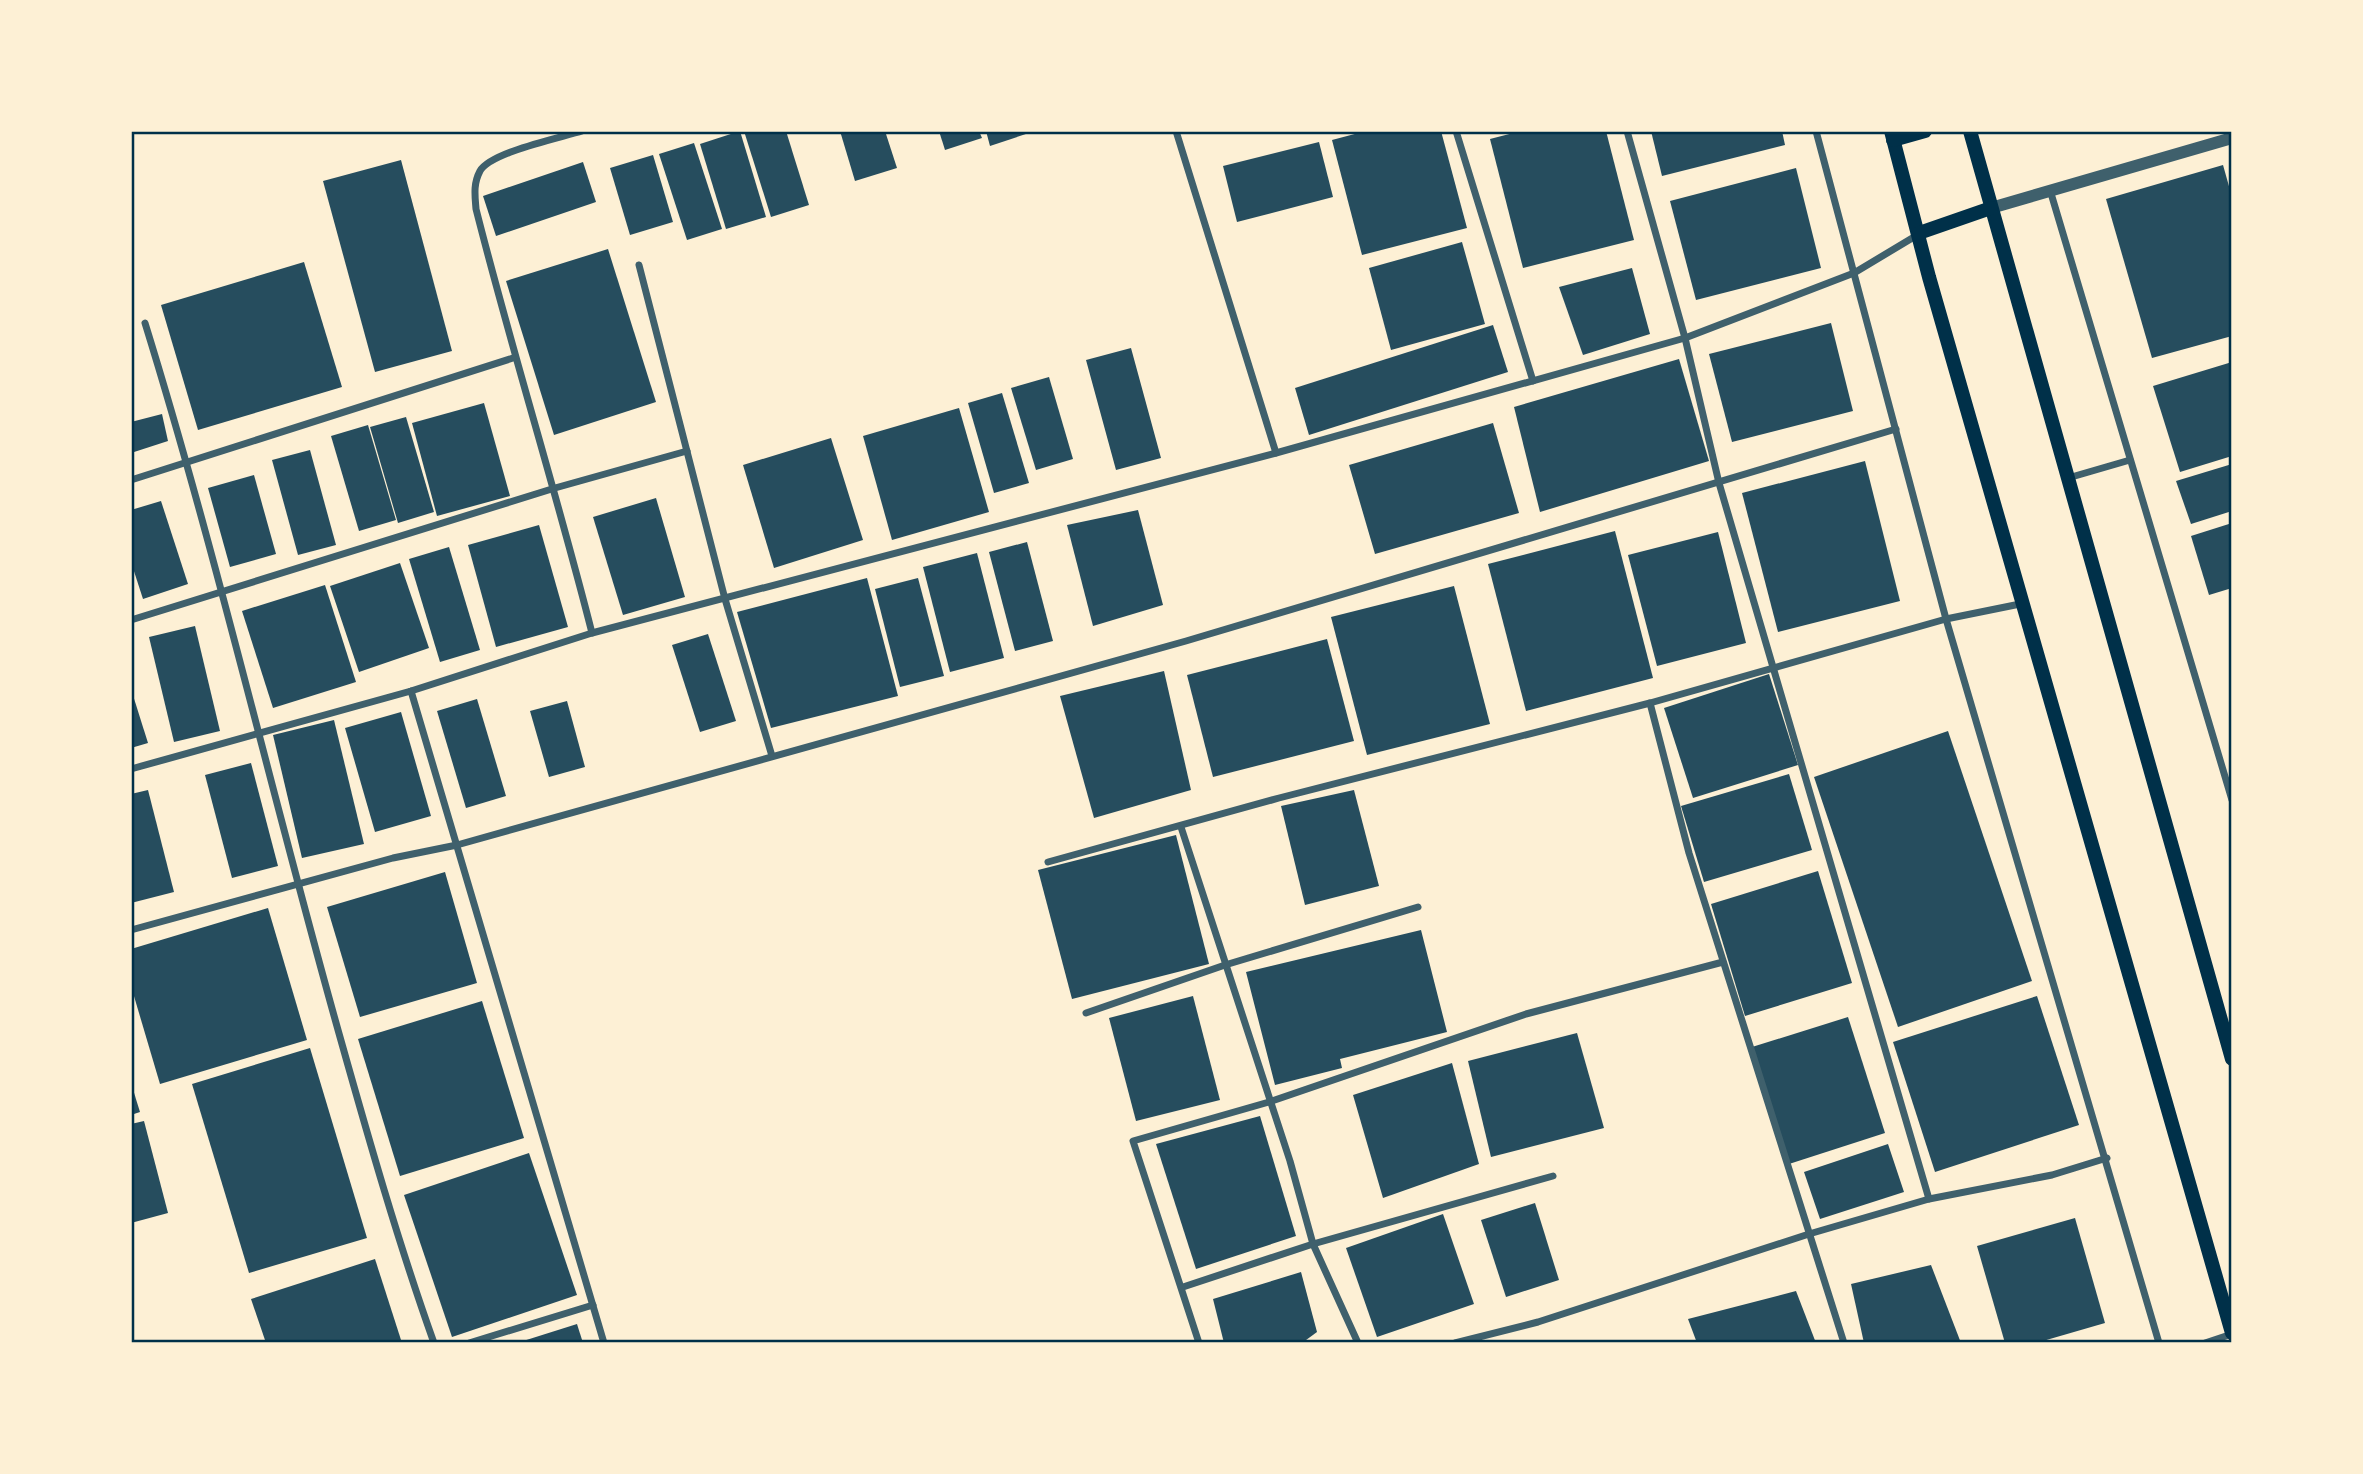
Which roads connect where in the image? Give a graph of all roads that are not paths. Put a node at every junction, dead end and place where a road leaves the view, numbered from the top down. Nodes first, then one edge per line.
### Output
1 (582, 131) edge
2 (1177, 131) edge
3 (1456, 131) edge
4 (1627, 131) edge
5 (1816, 131) edge
6 (1925, 131) edge
7 (1970, 131) edge
8 (1892, 136) edge
9 (2232, 138) edge
10 (2050, 190) junction
11 (1991, 208) junction
12 (1919, 233) junction
13 (639, 265) dead end
14 (1854, 273) junction
15 (145, 323) dead end
16 (1685, 338) junction
17 (513, 358) junction
18 (1533, 381) junction
19 (1896, 429) junction
20 (687, 451) junction
21 (1276, 453) junction
22 (2130, 460) junction
23 (188, 463) junction
24 (2068, 478) junction
25 (131, 480) edge
26 (1719, 483) junction
27 (555, 488) junction
28 (221, 594) junction
29 (725, 599) junction
30 (2025, 603) junction
31 (1946, 619) junction
32 (131, 620) edge
33 (593, 633) junction
34 (1774, 668) junction
35 (411, 691) junction
36 (1650, 703) junction
37 (258, 734) junction
38 (772, 756) junction
39 (131, 769) edge
40 (2232, 800) edge
41 (1181, 827) junction
42 (457, 845) junction
43 (1048, 862) dead end
44 (297, 885) junction
45 (1418, 907) dead end
46 (131, 930) edge
47 (1723, 962) junction
48 (1226, 965) junction
49 (1086, 1013) dead end
50 (2232, 1059) edge
51 (1269, 1102) junction
52 (2107, 1158) junction
53 (1553, 1176) dead end
54 (1929, 1199) junction
55 (1809, 1234) junction
56 (1313, 1244) junction
57 (1183, 1287) junction
58 (593, 1305) junction
59 (2232, 1334) edge
60 (434, 1343) edge
61 (469, 1343) edge
62 (604, 1343) edge
63 (1199, 1343) edge
64 (1358, 1343) edge
65 (1454, 1343) edge
66 (1844, 1343) edge
67 (2159, 1343) edge
68 (2205, 1343) edge

1 - 17 street
2 - 21 street
3 - 18 street
4 - 16 street
5 - 14 street
6 - 8 main road
7 - 11 main road
8 - 12 main road
9 - 10 street
10 - 11 street
10 - 22 street
11 - 12 main road
11 - 24 main road
12 - 14 street
12 - 30 main road
13 - 20 street
14 - 16 street
14 - 19 street
15 - 23 street
16 - 18 street
16 - 26 street
17 - 23 street
17 - 27 street
18 - 21 street
19 - 26 street
19 - 31 street
20 - 27 street
20 - 29 street
21 - 29 street
22 - 24 street
22 - 40 street
23 - 25 street
23 - 28 street
24 - 50 main road
26 - 34 street
26 - 38 street
27 - 28 street
27 - 33 street
28 - 32 street
28 - 37 street
29 - 33 street
29 - 38 street
30 - 31 street
30 - 59 main road
31 - 34 street
31 - 52 street
33 - 35 street
34 - 36 street
34 - 54 street
35 - 37 street
35 - 42 street
36 - 41 street
36 - 47 street
37 - 39 street
37 - 44 street
38 - 42 street
41 - 43 street
41 - 48 street
42 - 44 street
42 - 58 street
44 - 46 street
44 - 60 street
45 - 48 street
47 - 51 street
47 - 55 street
48 - 49 street
48 - 51 street
51 - 56 street
51 - 57 street
52 - 54 street
52 - 67 street
53 - 56 street
54 - 55 street
55 - 65 street
55 - 66 street
56 - 57 street
56 - 64 street
57 - 63 street
58 - 61 street
58 - 62 street
59 - 68 street

